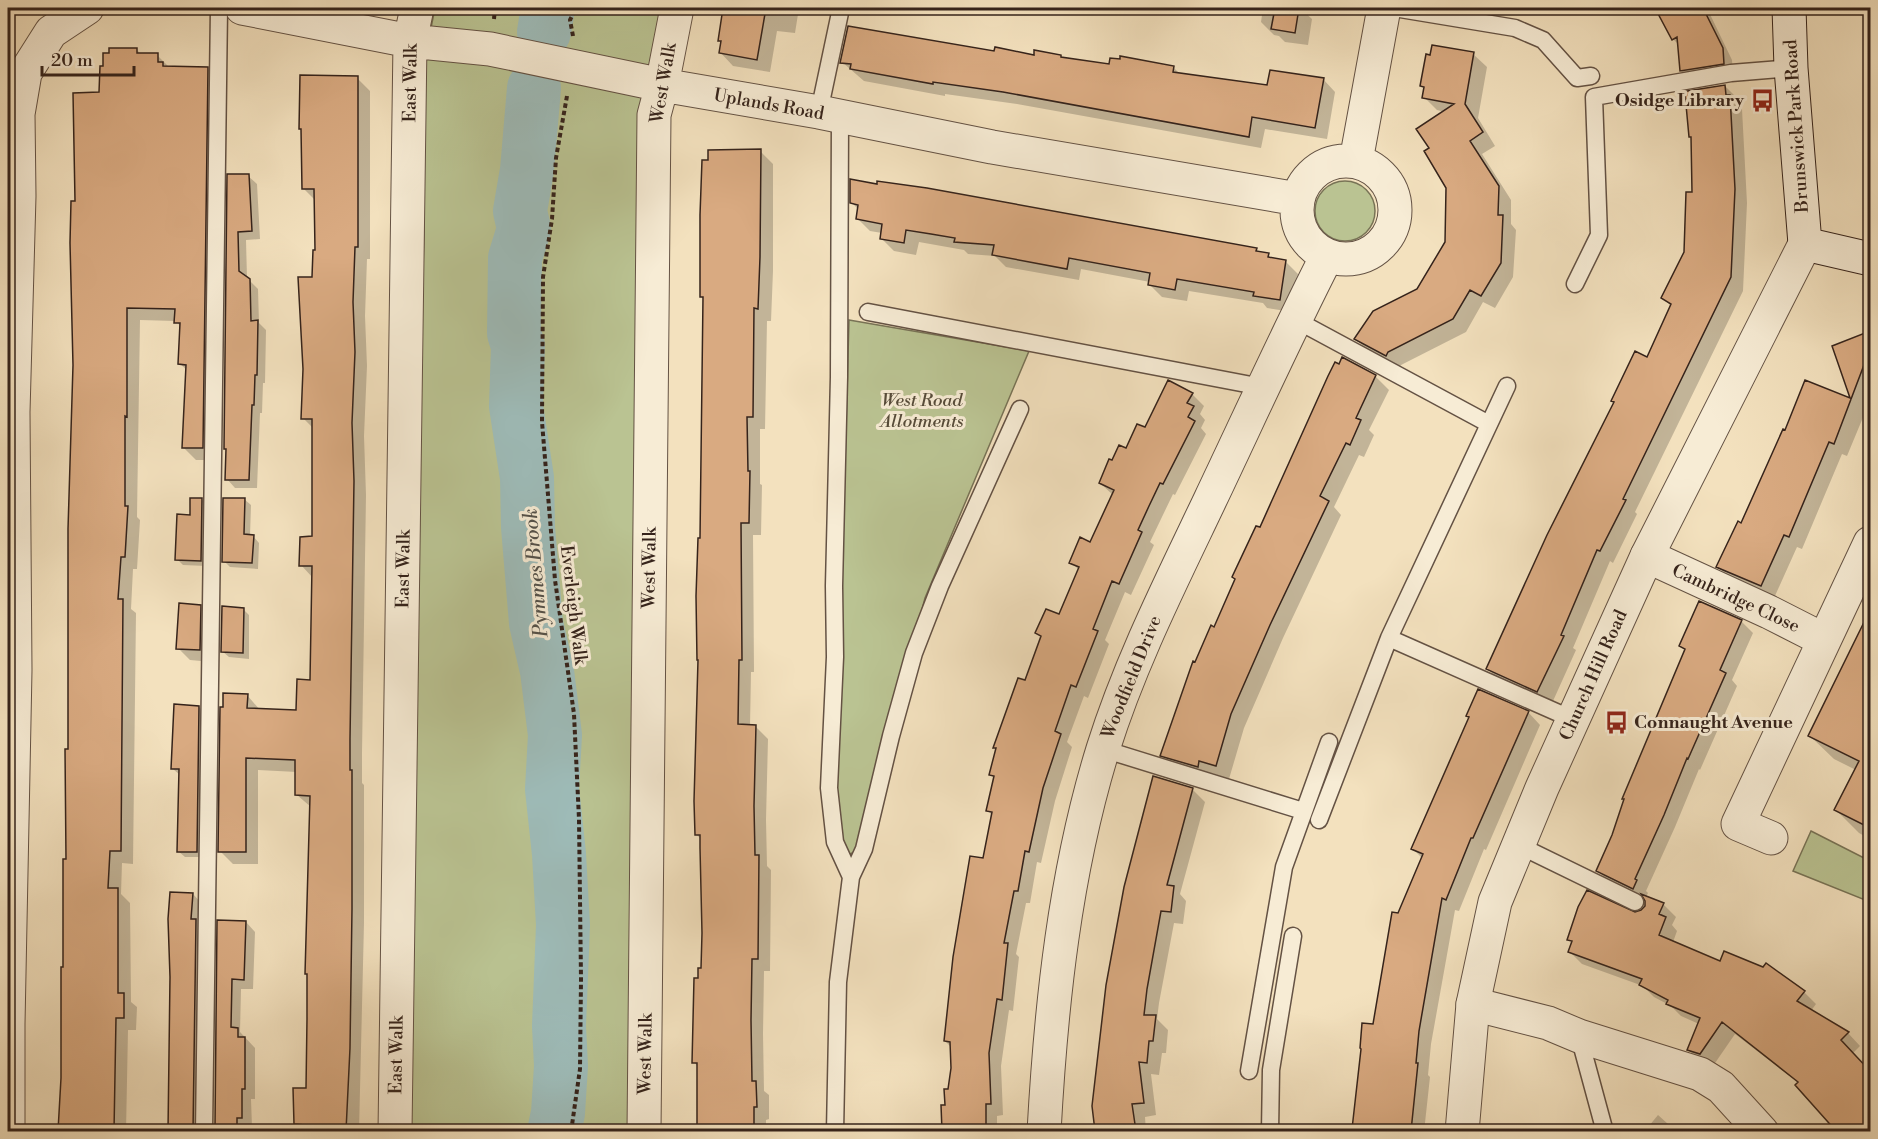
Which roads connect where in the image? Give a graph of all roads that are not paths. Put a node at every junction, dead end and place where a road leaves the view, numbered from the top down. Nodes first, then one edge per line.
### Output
1 (87, 8) edge
2 (219, 8) edge
3 (242, 8) edge
4 (417, 8) edge
5 (676, 8) edge
6 (841, 8) edge
7 (1384, 8) edge
8 (1394, 8) edge
9 (1790, 8) edge
10 (410, 41) junction
11 (1791, 68) junction
12 (1591, 76) dead end
13 (662, 85) junction
14 (830, 115) junction
15 (1356, 161) junction
16 (1298, 198) junction
17 (1805, 244) junction
18 (1327, 256) junction
19 (1870, 259) edge
20 (1575, 284) dead end
21 (868, 312) dead end
22 (1294, 319) junction
23 (1507, 386) dead end
24 (1262, 387) junction
25 (1020, 409) dead end
26 (10, 412) edge
27 (1488, 424) junction
28 (1870, 543) edge
29 (1647, 556) junction
30 (1389, 638) junction
31 (1824, 640) junction
32 (1572, 719) junction
33 (1329, 742) dead end
34 (1103, 749) junction
35 (1303, 811) junction
36 (1320, 820) dead end
37 (1771, 838) dead end
38 (1518, 845) junction
39 (851, 878) junction
40 (1635, 902) dead end
41 (1293, 936) dead end
42 (9, 979) edge
43 (1473, 1004) junction
44 (1579, 1036) junction
45 (1250, 1071) dead end
46 (8, 1131) edge
47 (204, 1131) edge
48 (395, 1131) edge
49 (644, 1131) edge
50 (836, 1131) edge
51 (1044, 1131) edge
52 (1270, 1131) edge
53 (1462, 1131) edge
54 (1605, 1131) edge
55 (1762, 1131) edge

1 - 26 street
2 - 47 lane
3 - 10 street, Uplands Road
4 - 10 street, East Walk
5 - 13 street, West Walk
6 - 14 lane
7 - 15 street
8 - 12 lane
9 - 11 street, Brunswick Park Road
10 - 13 street, Uplands Road
10 - 48 street, East Walk
11 - 17 street, Brunswick Park Road
11 - 20 lane
13 - 14 street, Uplands Road
13 - 49 street, West Walk
14 - 16 street, Uplands Road
14 - 39 lane
15 - 16 street
15 - 18 street
16 - 18 street
17 - 19 street
17 - 29 street, Church Hill Road
18 - 22 street, Woodfield Drive
21 - 24 lane
22 - 24 street, Woodfield Drive
22 - 27 lane
23 - 27 lane
24 - 34 street, Woodfield Drive
25 - 39 lane
26 - 42 street
27 - 30 lane
28 - 31 street
29 - 31 street, Cambridge Close
29 - 32 street, Church Hill Road
30 - 32 lane
30 - 36 lane
31 - 37 street
32 - 38 street, Church Hill Road
33 - 35 lane
34 - 35 lane
34 - 51 street, Woodfield Drive
35 - 45 lane
38 - 40 lane
38 - 43 street, Church Hill Road
39 - 50 lane
41 - 52 lane
42 - 46 street
43 - 44 street
43 - 53 street, Church Hill Road
44 - 54 lane
44 - 55 street

